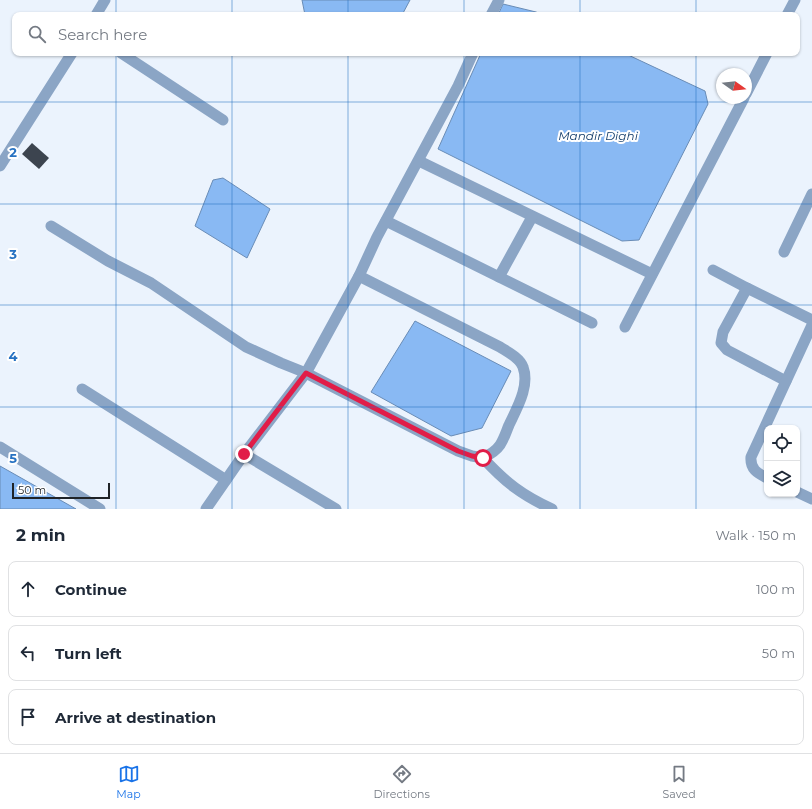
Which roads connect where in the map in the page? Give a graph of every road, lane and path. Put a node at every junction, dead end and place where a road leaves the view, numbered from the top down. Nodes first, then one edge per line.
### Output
1 (105, 0) edge
2 (499, 0) edge
3 (795, 0) edge
4 (98, 12) edge
5 (493, 12) edge
6 (789, 12) edge
7 (70, 56) edge
8 (126, 56) edge
9 (473, 56) edge
10 (765, 56) edge
11 (752, 82) edge
12 (741, 104) edge
13 (223, 120) dead end
14 (418, 161) junction
15 (0, 166) edge
16 (812, 194) edge
17 (809, 209) edge
18 (532, 217) junction
19 (386, 221) junction
20 (51, 226) dead end
21 (784, 252) dead end
22 (713, 270) dead end
23 (652, 274) junction
24 (359, 276) junction
25 (498, 278) junction
26 (747, 288) junction
27 (812, 320) edge
28 (592, 323) dead end
29 (812, 325) edge
30 (625, 327) dead end
31 (306, 373) junction
32 (786, 381) junction
33 (82, 389) dead end
34 (0, 447) edge
35 (244, 454) junction
36 (483, 458) junction
37 (764, 476) edge
38 (226, 480) junction
39 (800, 493) edge
40 (812, 499) edge
41 (100, 509) edge
42 (206, 509) edge
43 (336, 509) edge
44 (552, 509) edge

1 - 4 street
2 - 5 street
3 - 6 street
7 - 15 street
8 - 13 street
9 - 14 street
10 - 11 street
12 - 23 street
14 - 18 street
14 - 19 street
16 - 17 street
17 - 21 street
18 - 23 street
18 - 25 street
19 - 24 street
19 - 25 street
20 - 31 street
22 - 26 street
23 - 30 street
24 - 31 street
24 - 36 street
25 - 28 street
26 - 27 street
26 - 32 street
29 - 32 street
31 - 35 street
31 - 36 street
32 - 37 street
33 - 38 street
34 - 41 street
35 - 38 street
35 - 43 street
36 - 44 street
38 - 42 street
39 - 40 street

